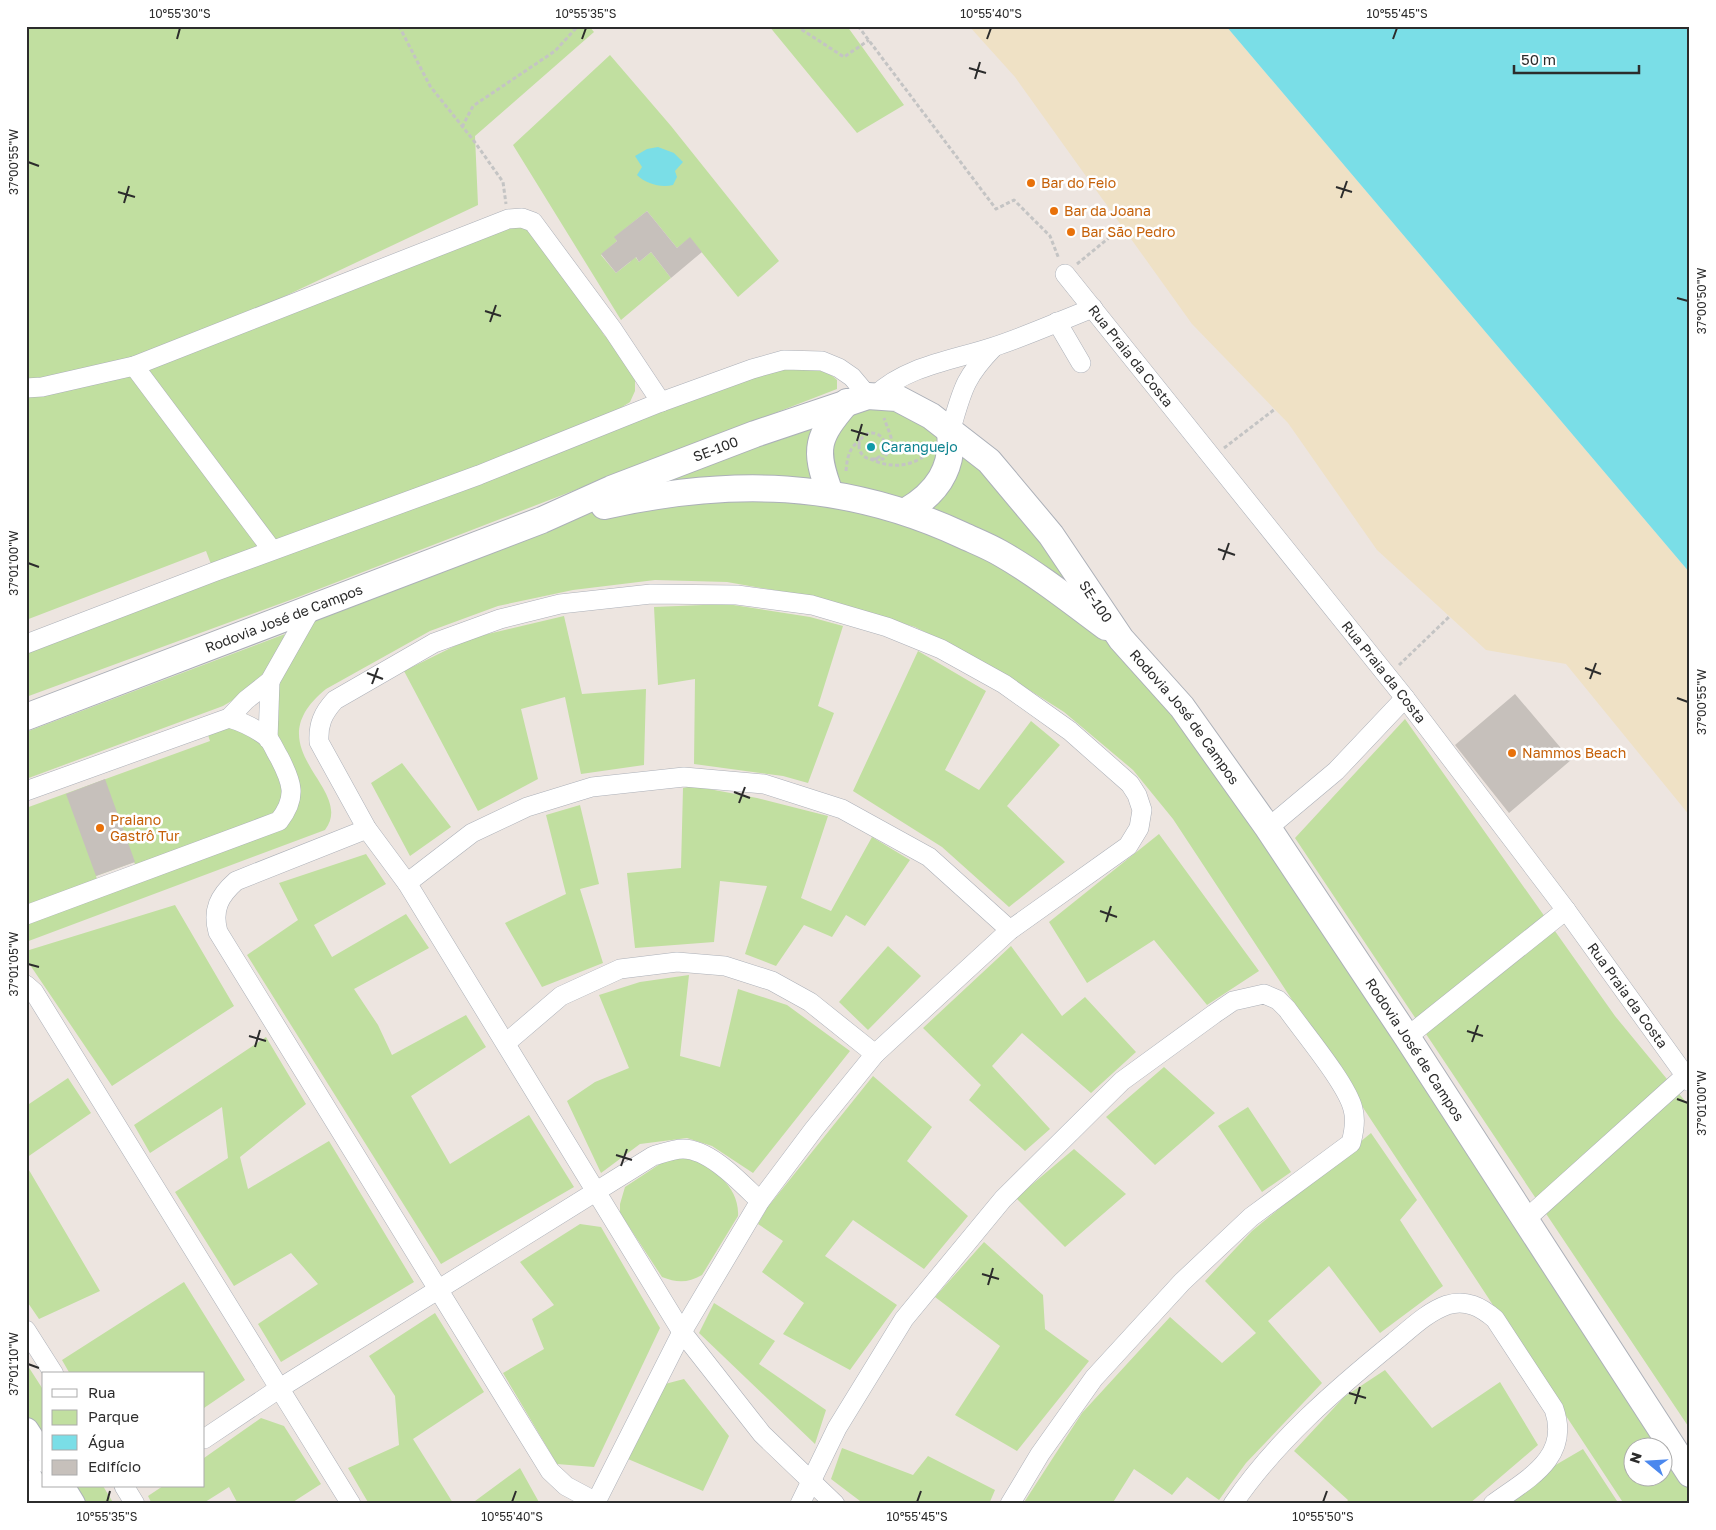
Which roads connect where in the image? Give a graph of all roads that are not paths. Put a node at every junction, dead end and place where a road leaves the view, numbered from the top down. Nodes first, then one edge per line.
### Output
1 (1065, 274) road end
2 (1093, 308) junction
3 (1057, 322) junction
4 (993, 347) junction
5 (1081, 363) dead end
6 (134, 366) junction
7 (26, 388) edge
8 (864, 397) junction
9 (661, 402) junction
10 (947, 429) junction
11 (830, 493) junction
12 (906, 511) junction
13 (542, 520) junction
14 (272, 550) junction
15 (312, 607) junction
16 (1122, 639) junction
17 (26, 644) edge
18 (270, 681) junction
19 (1405, 698) junction
20 (26, 717) edge
21 (229, 718) junction
22 (268, 739) junction
23 (26, 792) edge
24 (1268, 828) junction
25 (367, 829) junction
26 (407, 883) junction
27 (1566, 910) junction
28 (26, 915) edge
29 (1010, 930) junction
30 (26, 985) edge
31 (1407, 1036) junction
32 (506, 1043) junction
33 (875, 1054) junction
34 (1688, 1079) edge
35 (595, 1194) junction
36 (760, 1201) junction
37 (1525, 1220) junction
38 (438, 1291) junction
39 (26, 1330) edge
40 (682, 1332) junction
41 (53, 1372) edge
42 (280, 1388) junction
43 (26, 1431) edge
44 (205, 1438) edge
45 (42, 1456) edge
46 (26, 1473) edge
47 (1690, 1474) edge
48 (810, 1481) junction
49 (62, 1488) edge
50 (595, 1503) edge
51 (45, 1504) edge
52 (72, 1504) edge
53 (351, 1504) edge
54 (800, 1504) edge
55 (835, 1504) edge
56 (1010, 1504) edge
57 (1233, 1504) edge
58 (1493, 1504) edge

1 - 2 street, Rua Praia da Costa
2 - 3 street
2 - 19 street, Rua Praia da Costa
3 - 4 street
3 - 5 street
4 - 8 street
4 - 10 street
6 - 7 street
6 - 9 street
6 - 14 street
8 - 9 street
8 - 10 main road, SE-100 / SE-100
8 - 11 main road
8 - 13 main road, SE-100 / SE-100
9 - 14 street
10 - 12 main road
10 - 16 main road, SE-100 / SE-100
11 - 12 main road, SE-100 / SE-100
11 - 13 main road, SE-100 / SE-100
12 - 16 main road, SE-100 / SE-100
13 - 15 main road, Rodovia José de Campos
14 - 17 street
15 - 18 street
15 - 20 main road, Rodovia José de Campos
16 - 24 main road, Rodovia José de Campos / SE-100
18 - 21 street
18 - 22 street
19 - 24 street
19 - 27 street, Rua Praia da Costa
21 - 22 street
21 - 23 street
22 - 28 street
24 - 31 main road, Rodovia José de Campos / SE-100
25 - 26 street
25 - 29 street
25 - 38 street
26 - 29 street
26 - 32 street
27 - 31 street
27 - 34 street, Rua Praia da Costa
29 - 33 street
30 - 42 street
31 - 37 main road, Rodovia José de Campos / SE-100
32 - 33 street
32 - 35 street
33 - 36 street
34 - 37 street
35 - 36 street
35 - 38 street
35 - 40 street
36 - 40 street
37 - 47 main road, Rodovia José de Campos / SE-100
38 - 42 street
38 - 50 street
39 - 41 street
40 - 48 street
40 - 50 street
42 - 44 street
42 - 53 street
43 - 45 main road
46 - 51 main road
48 - 54 street
48 - 55 street
48 - 56 street
49 - 52 main road
57 - 58 street

